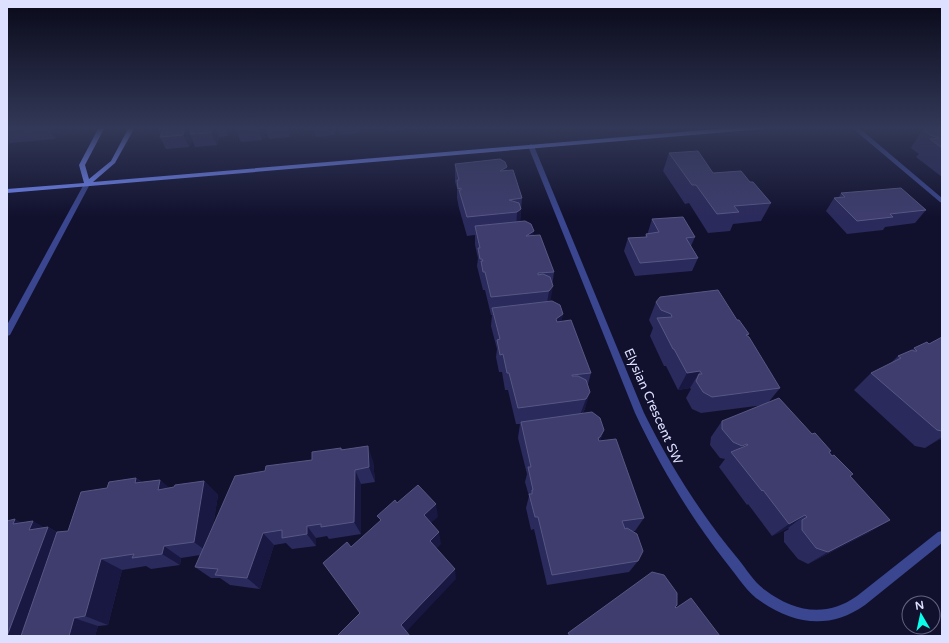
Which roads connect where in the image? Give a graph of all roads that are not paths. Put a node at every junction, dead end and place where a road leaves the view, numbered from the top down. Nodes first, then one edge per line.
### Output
1 (86, 157) edge
2 (116, 157) edge
3 (402, 157) edge
4 (536, 157) edge
5 (890, 157) edge
6 (87, 184) junction
7 (7, 191) edge
8 (942, 201) edge
9 (7, 333) edge
10 (942, 536) edge

1 - 6 street
2 - 6 street
3 - 6 street
4 - 10 street, Elysian Crescent SW
5 - 8 street
6 - 7 street
6 - 9 street

